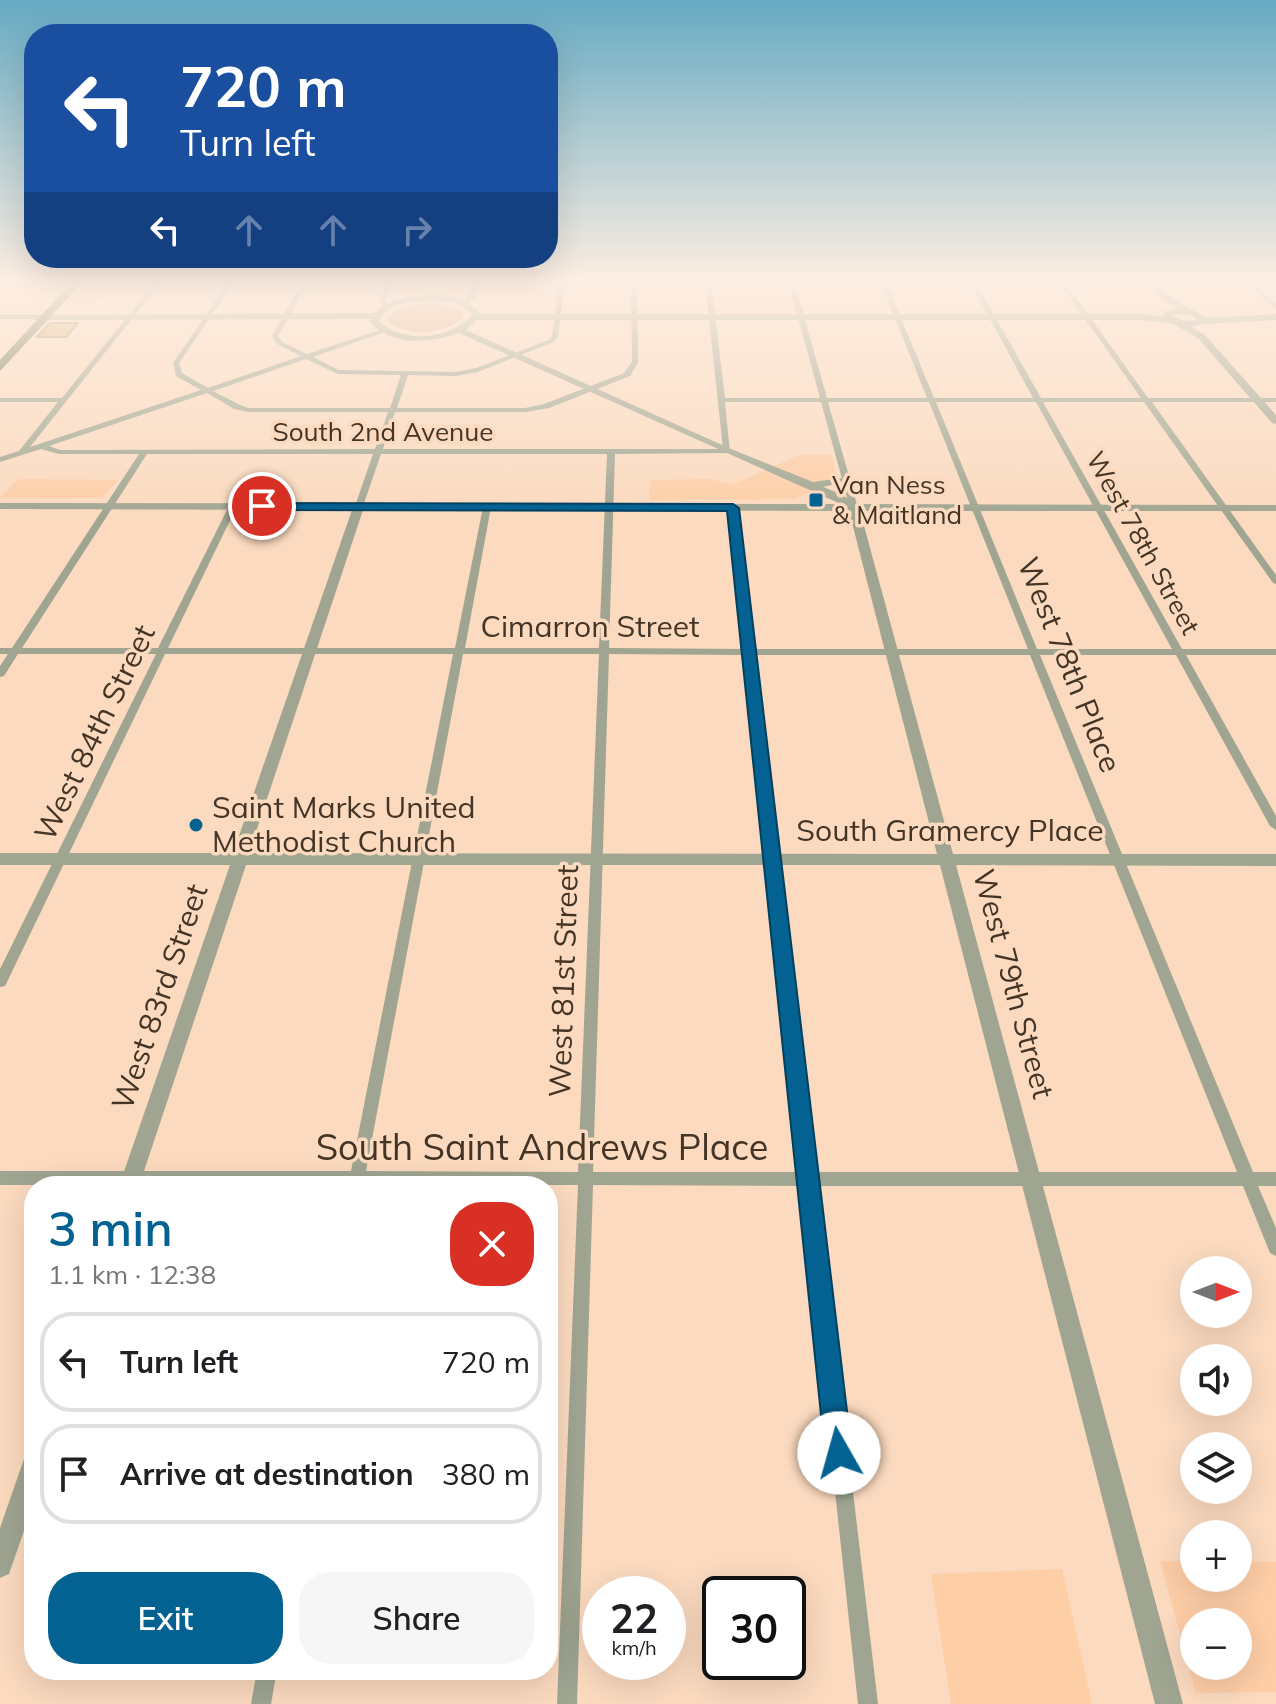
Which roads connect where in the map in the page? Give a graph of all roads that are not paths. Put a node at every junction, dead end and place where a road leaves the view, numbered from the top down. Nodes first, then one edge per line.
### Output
1 (95, 361) edge
2 (181, 361) edge
3 (294, 361) edge
4 (312, 361) edge
5 (502, 361) edge
6 (525, 361) edge
7 (633, 361) edge
8 (717, 361) edge
9 (812, 361) edge
10 (916, 361) edge
11 (1016, 361) edge
12 (1118, 361) edge
13 (1223, 361) edge
14 (405, 374) junction
15 (589, 390) junction
16 (206, 391) junction
17 (0, 400) edge
18 (63, 400) junction
19 (721, 400) junction
20 (822, 400) junction
21 (932, 400) junction
22 (1038, 400) junction
23 (1147, 400) junction
24 (1258, 400) junction
25 (1276, 400) edge
26 (393, 411) junction
27 (1276, 421) edge
28 (40, 446) junction
29 (727, 451) junction
30 (22, 452) junction
31 (144, 452) junction
32 (379, 452) junction
33 (611, 452) junction
34 (0, 460) edge
35 (844, 479) junction
36 (798, 481) junction
37 (0, 506) edge
38 (110, 506) junction
39 (233, 506) junction
40 (359, 506) junction
41 (487, 507) junction
42 (609, 507) junction
43 (975, 507) junction
44 (1098, 507) junction
45 (733, 508) junction
46 (801, 508) junction
47 (854, 508) junction
48 (1224, 508) junction
49 (1276, 508) edge
50 (1276, 581) edge
51 (0, 651) edge
52 (15, 651) junction
53 (162, 651) junction
54 (310, 651) junction
55 (459, 651) junction
56 (605, 651) junction
57 (748, 652) junction
58 (892, 652) junction
59 (1035, 652) junction
60 (1276, 652) edge
61 (1180, 653) junction
62 (0, 674) edge
63 (1276, 826) edge
64 (0, 859) edge
65 (60, 859) junction
66 (241, 859) junction
67 (417, 859) junction
68 (595, 859) junction
69 (771, 859) junction
70 (947, 859) junction
71 (1121, 860) junction
72 (1276, 860) edge
73 (0, 982) edge
74 (132, 1176) edge
75 (357, 1176) edge
76 (0, 1178) edge
77 (24, 1179) edge
78 (558, 1179) edge
79 (583, 1179) junction
80 (806, 1179) junction
81 (1031, 1179) junction
82 (1248, 1179) junction
83 (1276, 1179) edge
84 (1276, 1248) edge
85 (24, 1494) edge
86 (0, 1565) edge
87 (265, 1680) edge
88 (261, 1704) edge
89 (567, 1704) edge
90 (868, 1704) edge
91 (1169, 1704) edge

1 - 18 street
2 - 16 street
3 - 16 street
4 - 14 street
5 - 14 street
6 - 15 street
7 - 15 street
8 - 19 street
9 - 20 street, West 79th Street
10 - 21 street, West 78th Place
11 - 22 street, West 78th Street
12 - 23 street
13 - 24 street
14 - 26 street, West 83rd Street
15 - 26 street
15 - 29 street
16 - 26 street
16 - 28 street
17 - 18 street
18 - 30 street
19 - 20 street
19 - 29 street
20 - 21 street
20 - 35 street, West 79th Street
21 - 22 street
21 - 43 street, West 78th Place
22 - 23 street
22 - 44 street, West 78th Street
23 - 24 street
23 - 48 street
24 - 25 street
24 - 27 street
26 - 32 street, West 83rd Street
28 - 30 street
28 - 31 street, South 2nd Avenue
29 - 33 street, South 2nd Avenue
29 - 36 street
30 - 34 street
31 - 32 street, South 2nd Avenue
31 - 38 street
32 - 33 street, South 2nd Avenue
32 - 40 street, West 83rd Street
33 - 42 street, West 81st Street
35 - 36 street
35 - 47 street, West 79th Street
36 - 46 street
36 - 47 street
37 - 38 street
38 - 39 street
38 - 52 street
39 - 40 street
39 - 53 street, West 84th Street
40 - 41 street
40 - 54 street, West 83rd Street
41 - 42 street
41 - 55 street
42 - 45 street
42 - 56 street, West 81st Street
43 - 44 street
43 - 47 street
43 - 59 street, West 78th Place
44 - 48 street
44 - 61 street, West 78th Street
45 - 46 street
45 - 57 street
46 - 47 street
47 - 58 street, West 79th Street
48 - 49 street
48 - 50 street
51 - 52 street, Cimarron Street
52 - 53 street, Cimarron Street
52 - 62 street
53 - 54 street, Cimarron Street
53 - 65 street, West 84th Street
54 - 55 street, Cimarron Street
54 - 66 street, West 83rd Street
55 - 56 street, Cimarron Street
55 - 67 street
56 - 57 street, Cimarron Street
56 - 68 street, West 81st Street
57 - 58 street, Cimarron Street
57 - 69 street
58 - 59 street, Cimarron Street
58 - 70 street, West 79th Street
59 - 61 street, Cimarron Street
59 - 71 street, West 78th Place
60 - 61 street, Cimarron Street
61 - 63 street, West 78th Street
64 - 65 street, South Gramercy Place
65 - 66 street, South Gramercy Place
65 - 73 street, West 84th Street
66 - 67 street, South Gramercy Place
66 - 74 street, West 83rd Street
67 - 68 street, South Gramercy Place
67 - 75 street
68 - 69 street, South Gramercy Place
68 - 79 street, West 81st Street
69 - 70 street, South Gramercy Place
69 - 80 street
70 - 71 street, South Gramercy Place
70 - 81 street, West 79th Street
71 - 72 street, South Gramercy Place
71 - 82 street, West 78th Place
76 - 77 street, South Saint Andrews Place
78 - 79 street, South Saint Andrews Place
79 - 80 street, South Saint Andrews Place
79 - 89 street, West 81st Street
80 - 81 street, South Saint Andrews Place
80 - 90 street
81 - 82 street, South Saint Andrews Place
81 - 91 street, West 79th Street
82 - 83 street, South Saint Andrews Place
82 - 84 street, West 78th Place
85 - 86 street
87 - 88 street

